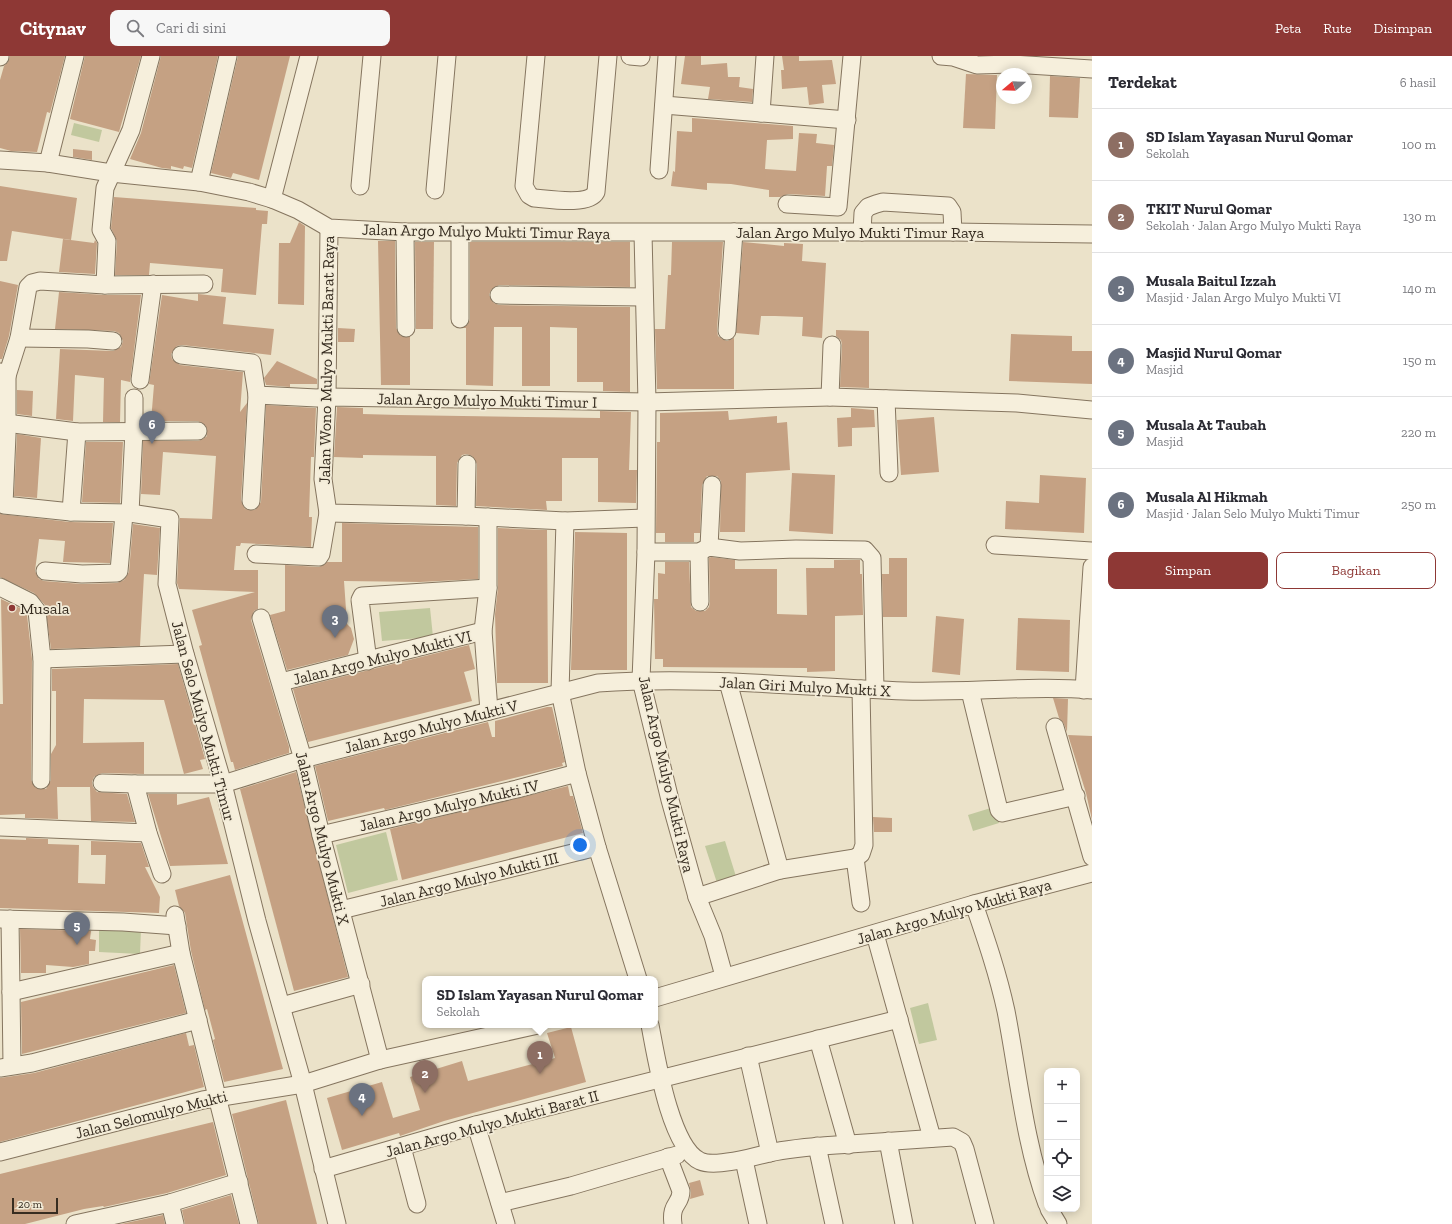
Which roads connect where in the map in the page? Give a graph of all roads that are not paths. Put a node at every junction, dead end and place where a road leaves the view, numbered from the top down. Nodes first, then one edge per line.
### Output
1 (75, 56) edge
2 (151, 56) edge
3 (228, 56) edge
4 (309, 56) edge
5 (372, 56) edge
6 (448, 56) edge
7 (536, 56) edge
8 (608, 56) edge
9 (667, 56) edge
10 (765, 56) edge
11 (852, 56) edge
12 (941, 56) edge
13 (1012, 60) edge
14 (1092, 69) edge
15 (664, 105) junction
16 (761, 113) junction
17 (847, 120) junction
18 (0, 160) edge
19 (48, 163) junction
20 (659, 170) dead end
21 (111, 173) junction
22 (199, 182) junction
23 (360, 186) dead end
24 (435, 190) dead end
25 (272, 199) junction
26 (787, 204) dead end
27 (952, 224) junction
28 (862, 226) junction
29 (329, 228) junction
30 (405, 232) junction
31 (460, 232) junction
32 (734, 232) junction
33 (643, 233) junction
34 (1084, 234) edge
35 (153, 284) junction
36 (204, 284) dead end
37 (105, 286) junction
38 (499, 295) dead end
39 (643, 297) junction
40 (460, 319) dead end
41 (406, 328) dead end
42 (727, 331) dead end
43 (19, 338) junction
44 (113, 341) dead end
45 (832, 345) dead end
46 (181, 355) dead end
47 (4, 374) edge
48 (140, 380) dead end
49 (257, 395) junction
50 (327, 397) junction
51 (830, 397) junction
52 (134, 398) dead end
53 (886, 399) junction
54 (647, 402) junction
55 (1092, 410) edge
56 (6, 423) junction
57 (134, 430) junction
58 (198, 431) dead end
59 (77, 432) junction
60 (467, 464) dead end
61 (889, 473) dead end
62 (712, 485) dead end
63 (251, 501) dead end
64 (71, 512) junction
65 (127, 513) junction
66 (328, 513) junction
67 (466, 516) junction
68 (488, 517) junction
69 (645, 518) junction
70 (565, 521) junction
71 (995, 545) dead end
72 (704, 549) junction
73 (1092, 551) edge
74 (646, 552) junction
75 (256, 554) dead end
76 (1092, 567) edge
77 (45, 571) dead end
78 (0, 588) edge
79 (488, 588) junction
80 (700, 602) dead end
81 (261, 618) dead end
82 (483, 632) junction
83 (185, 654) junction
84 (42, 659) junction
85 (368, 661) junction
86 (641, 680) junction
87 (282, 682) junction
88 (728, 682) junction
89 (868, 689) junction
90 (1088, 690) edge
91 (970, 691) junction
92 (560, 692) junction
93 (489, 711) junction
94 (1055, 727) dead end
95 (303, 758) junction
96 (577, 773) junction
97 (41, 780) dead end
98 (102, 783) dead end
99 (135, 784) junction
100 (223, 784) junction
101 (1076, 796) junction
102 (0, 827) edge
103 (148, 833) junction
104 (321, 835) junction
105 (597, 846) junction
106 (1092, 857) edge
107 (854, 858) junction
108 (780, 870) junction
109 (1092, 873) edge
110 (162, 874) dead end
111 (697, 896) junction
112 (861, 903) dead end
113 (974, 904) junction
114 (341, 910) junction
115 (5, 919) edge
116 (874, 934) junction
117 (181, 953) junction
118 (637, 976) edge
119 (724, 976) junction
120 (361, 984) junction
121 (11, 992) junction
122 (658, 997) edge
123 (282, 1006) junction
124 (899, 1019) junction
125 (198, 1020) junction
126 (524, 1028) edge
127 (651, 1028) edge
128 (818, 1039) junction
129 (748, 1056) junction
130 (380, 1060) junction
131 (6, 1067) edge
132 (660, 1078) junction
133 (303, 1084) junction
134 (218, 1097) junction
135 (476, 1124) junction
136 (932, 1138) junction
137 (888, 1141) junction
138 (848, 1145) junction
139 (817, 1146) junction
140 (402, 1147) junction
141 (0, 1152) edge
142 (770, 1153) junction
143 (744, 1160) junction
144 (323, 1169) junction
145 (239, 1182) junction
146 (1044, 1193) edge
147 (170, 1203) junction
148 (500, 1203) junction
149 (417, 1204) dead end
150 (1051, 1212) edge
151 (95, 1222) edge
152 (75, 1224) edge
153 (175, 1224) edge
154 (249, 1224) edge
155 (337, 1224) edge
156 (506, 1224) edge
157 (673, 1224) edge
158 (758, 1224) edge
159 (834, 1224) edge
160 (904, 1224) edge
161 (985, 1224) edge
162 (1058, 1224) edge

1 - 19 street
2 - 21 street
3 - 22 street
4 - 25 street
5 - 23 street
6 - 24 street
7 - 8 street
9 - 15 street
10 - 16 street
11 - 17 street
12 - 13 street
13 - 14 street
15 - 16 street
15 - 20 street
16 - 17 street
17 - 26 street
18 - 19 street, Jalan Wono Mulyo Mukti Barat Raya
19 - 21 street, Jalan Wono Mulyo Mukti Barat Raya
21 - 22 street, Jalan Wono Mulyo Mukti Barat Raya
21 - 37 street
22 - 25 street, Jalan Wono Mulyo Mukti Barat Raya
25 - 29 street, Jalan Wono Mulyo Mukti Barat Raya
27 - 28 street, Jalan Argo Mulyo Mukti Timur Raya
27 - 28 street
27 - 34 street, Jalan Argo Mulyo Mukti Timur Raya
28 - 32 street, Jalan Argo Mulyo Mukti Timur Raya
29 - 30 street, Jalan Argo Mulyo Mukti Timur Raya
29 - 50 street, Jalan Wono Mulyo Mukti Barat Raya
30 - 31 street, Jalan Argo Mulyo Mukti Timur Raya
30 - 41 street
31 - 33 street, Jalan Argo Mulyo Mukti Timur Raya
31 - 40 street
32 - 33 street, Jalan Argo Mulyo Mukti Timur Raya
32 - 42 street
33 - 39 street
35 - 36 street
35 - 37 street
35 - 48 street
37 - 43 street
38 - 39 street
39 - 54 street
43 - 44 street
43 - 47 street
45 - 51 street
46 - 49 street
47 - 56 street
49 - 50 street
49 - 63 street
50 - 54 street, Jalan Argo Mulyo Mukti Timur I
50 - 66 street, Jalan Wono Mulyo Mukti Barat Raya
51 - 53 street, Jalan Argo Mulyo Mukti Timur I
51 - 54 street, Jalan Argo Mulyo Mukti Timur I
52 - 57 street
53 - 55 street, Jalan Argo Mulyo Mukti Timur I
53 - 61 street
54 - 69 street
56 - 59 street
56 - 64 street, Jalan Selo Mulyo Mukti Timur
57 - 58 street
57 - 59 street
57 - 65 street
59 - 64 street
60 - 67 street
62 - 72 street
64 - 65 street, Jalan Selo Mulyo Mukti Timur
65 - 77 street
65 - 83 street, Jalan Selo Mulyo Mukti Timur
66 - 67 street
66 - 75 street, Jalan Wono Mulyo Mukti Barat Raya
67 - 68 street
68 - 70 street
68 - 79 street
69 - 70 street
69 - 74 street, Jalan Argo Mulyo Mukti Raya
70 - 92 street
71 - 73 street
72 - 74 street
72 - 80 street
72 - 89 street
74 - 86 street, Jalan Argo Mulyo Mukti Raya
76 - 90 street
78 - 84 street
79 - 82 street
79 - 85 street
81 - 87 street, Jalan Argo Mulyo Mukti X
82 - 85 street, Jalan Argo Mulyo Mukti VI
82 - 93 street
83 - 84 street
83 - 100 street, Jalan Selo Mulyo Mukti Timur
84 - 97 street
85 - 87 street, Jalan Argo Mulyo Mukti VI
86 - 88 street, Jalan Giri Mulyo Mukti X
86 - 92 street, Jalan Argo Mulyo Mukti V
86 - 111 street, Jalan Argo Mulyo Mukti Raya
87 - 95 street, Jalan Argo Mulyo Mukti X
88 - 89 street, Jalan Giri Mulyo Mukti X
88 - 108 street
89 - 91 street, Jalan Giri Mulyo Mukti X
89 - 107 street
90 - 91 street, Jalan Giri Mulyo Mukti X
91 - 101 street
92 - 93 street, Jalan Argo Mulyo Mukti V
92 - 96 street
93 - 95 street, Jalan Argo Mulyo Mukti V
94 - 101 street
95 - 100 street, Jalan Argo Mulyo Mukti V
95 - 104 street, Jalan Argo Mulyo Mukti X
96 - 104 street, Jalan Argo Mulyo Mukti IV
96 - 105 street
98 - 99 street, Jalan Argo Mulyo Mukti V
99 - 100 street, Jalan Argo Mulyo Mukti V
99 - 103 street
100 - 123 street, Jalan Selo Mulyo Mukti Timur
101 - 106 street
102 - 103 street
103 - 110 street
104 - 114 street, Jalan Argo Mulyo Mukti X
105 - 114 street, Jalan Argo Mulyo Mukti III
105 - 118 street
107 - 108 street
107 - 112 street
108 - 111 street
109 - 113 street, Jalan Argo Mulyo Mukti Raya
111 - 119 street, Jalan Argo Mulyo Mukti Raya
113 - 116 street, Jalan Argo Mulyo Mukti Raya
113 - 146 street
114 - 120 street, Jalan Argo Mulyo Mukti X
115 - 117 street
115 - 121 street
116 - 119 street, Jalan Argo Mulyo Mukti Raya
116 - 124 street
117 - 121 street
117 - 125 street
119 - 122 street, Jalan Argo Mulyo Mukti Raya
120 - 123 street
120 - 130 street, Jalan Argo Mulyo Mukti X
121 - 131 street
123 - 133 street, Jalan Selo Mulyo Mukti Timur
124 - 128 street, Jalan Argo Mulyo Mukti Barat II
124 - 136 street
125 - 131 street
125 - 134 street
126 - 130 street
127 - 132 street
128 - 129 street, Jalan Argo Mulyo Mukti Barat II
128 - 138 street
129 - 132 street, Jalan Argo Mulyo Mukti Barat II
129 - 142 street
130 - 133 street
132 - 135 street, Jalan Argo Mulyo Mukti Barat II
132 - 143 street
133 - 134 street, Jalan Selomulyo Mukti
133 - 144 street, Jalan Selo Mulyo Mukti Timur
134 - 141 street, Jalan Selomulyo Mukti
134 - 145 street
135 - 140 street, Jalan Argo Mulyo Mukti Barat II
135 - 148 street
136 - 137 street
136 - 161 street
137 - 138 street
137 - 160 street
138 - 139 street
139 - 142 street
139 - 159 street
140 - 144 street, Jalan Argo Mulyo Mukti Barat II
140 - 149 street
142 - 143 street
143 - 158 street
144 - 155 street, Jalan Selo Mulyo Mukti Timur
145 - 147 street
145 - 154 street
147 - 151 street
147 - 153 street
148 - 156 street
148 - 157 street
150 - 162 street
151 - 152 street

